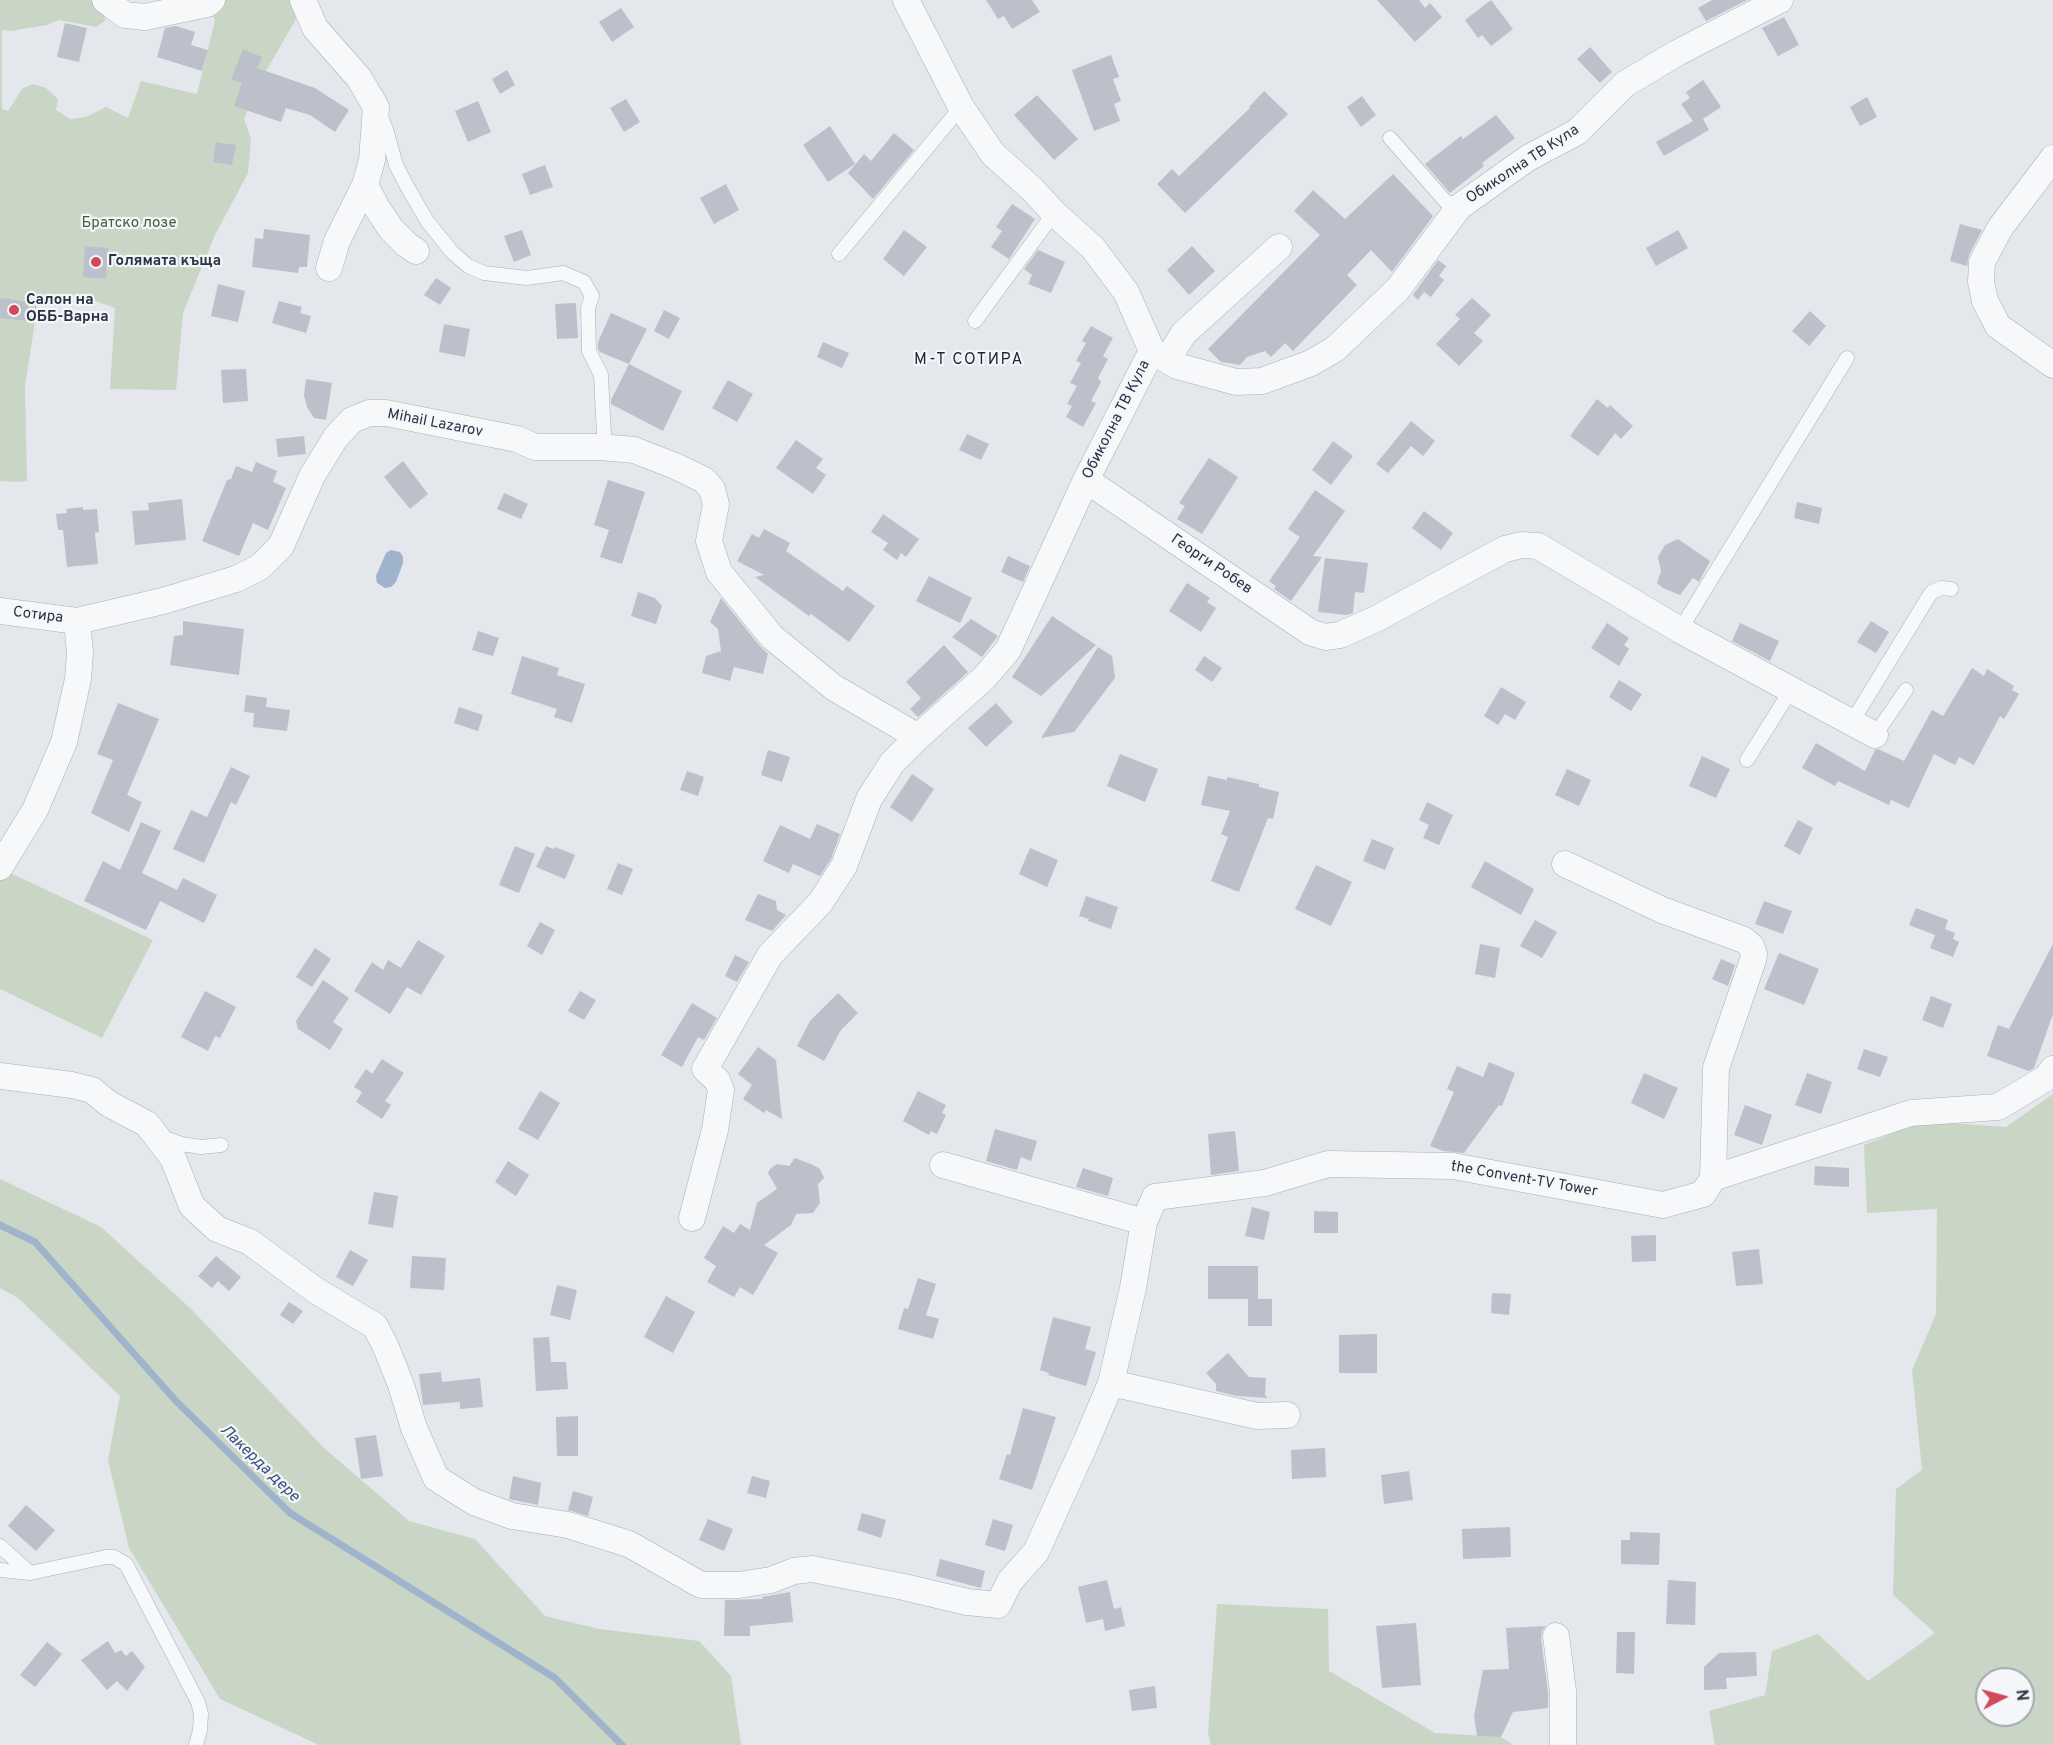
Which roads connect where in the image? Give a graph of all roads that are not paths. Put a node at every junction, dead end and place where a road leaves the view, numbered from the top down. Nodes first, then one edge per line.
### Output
1 (105, 0) edge
2 (212, 0) edge
3 (303, 0) edge
4 (906, 0) edge
5 (1780, 0) edge
6 (376, 107) junction
7 (961, 107) junction
8 (1390, 138) dead end
9 (2053, 158) edge
10 (365, 185) junction
11 (1460, 207) junction
12 (1054, 213) junction
13 (1279, 247) dead end
14 (416, 251) dead end
15 (839, 254) dead end
16 (329, 268) dead end
17 (975, 321) dead end
18 (1159, 356) junction
19 (1847, 358) dead end
20 (2053, 365) edge
21 (600, 447) junction
22 (1086, 480) junction
23 (1951, 589) dead end
24 (0, 611) edge
25 (77, 621) junction
26 (1680, 630) junction
27 (1791, 690) junction
28 (1906, 690) dead end
29 (1852, 722) junction
30 (1875, 735) joint
31 (918, 737) junction
32 (1747, 760) dead end
33 (1565, 864) dead end
34 (0, 867) edge
35 (2053, 1069) edge
36 (0, 1076) edge
37 (171, 1140) dead end
38 (221, 1145) dead end
39 (943, 1165) dead end
40 (1713, 1178) junction
41 (692, 1218) dead end
42 (1144, 1222) junction
43 (1111, 1383) junction
44 (1287, 1415) dead end
45 (0, 1546) edge
46 (0, 1570) edge
47 (30, 1573) junction
48 (1556, 1636) dead end
49 (196, 1745) edge
50 (1563, 1745) edge

1 - 2 street
3 - 6 street
4 - 7 street
5 - 11 street, Обиколна ТВ Кула
6 - 10 street
6 - 21 lane
7 - 12 street
7 - 15 lane
8 - 11 lane
9 - 20 street
10 - 14 street
10 - 16 street
11 - 18 street, Обиколна ТВ Кула
12 - 17 lane
12 - 18 street
13 - 18 street
18 - 22 street, Обиколна ТВ Кула
19 - 26 lane
21 - 25 street, Mihail Lazarov
21 - 31 street, Mihail Lazarov
22 - 26 street, Георги Робев
22 - 31 street, Обиколна ТВ Кула
23 - 29 lane
24 - 25 street, Сотира
25 - 34 street
26 - 27 street
27 - 29 street
27 - 32 lane
28 - 30 lane
29 - 30 street
31 - 41 street, Обиколна ТВ Кула
33 - 40 street
35 - 40 street, the Convent-TV Tower
36 - 43 street, the Convent-TV Tower
37 - 38 lane
39 - 42 street
40 - 42 street, the Convent-TV Tower
42 - 43 street, the Convent-TV Tower
43 - 44 street
45 - 47 lane
46 - 47 lane
47 - 49 lane
48 - 50 street

